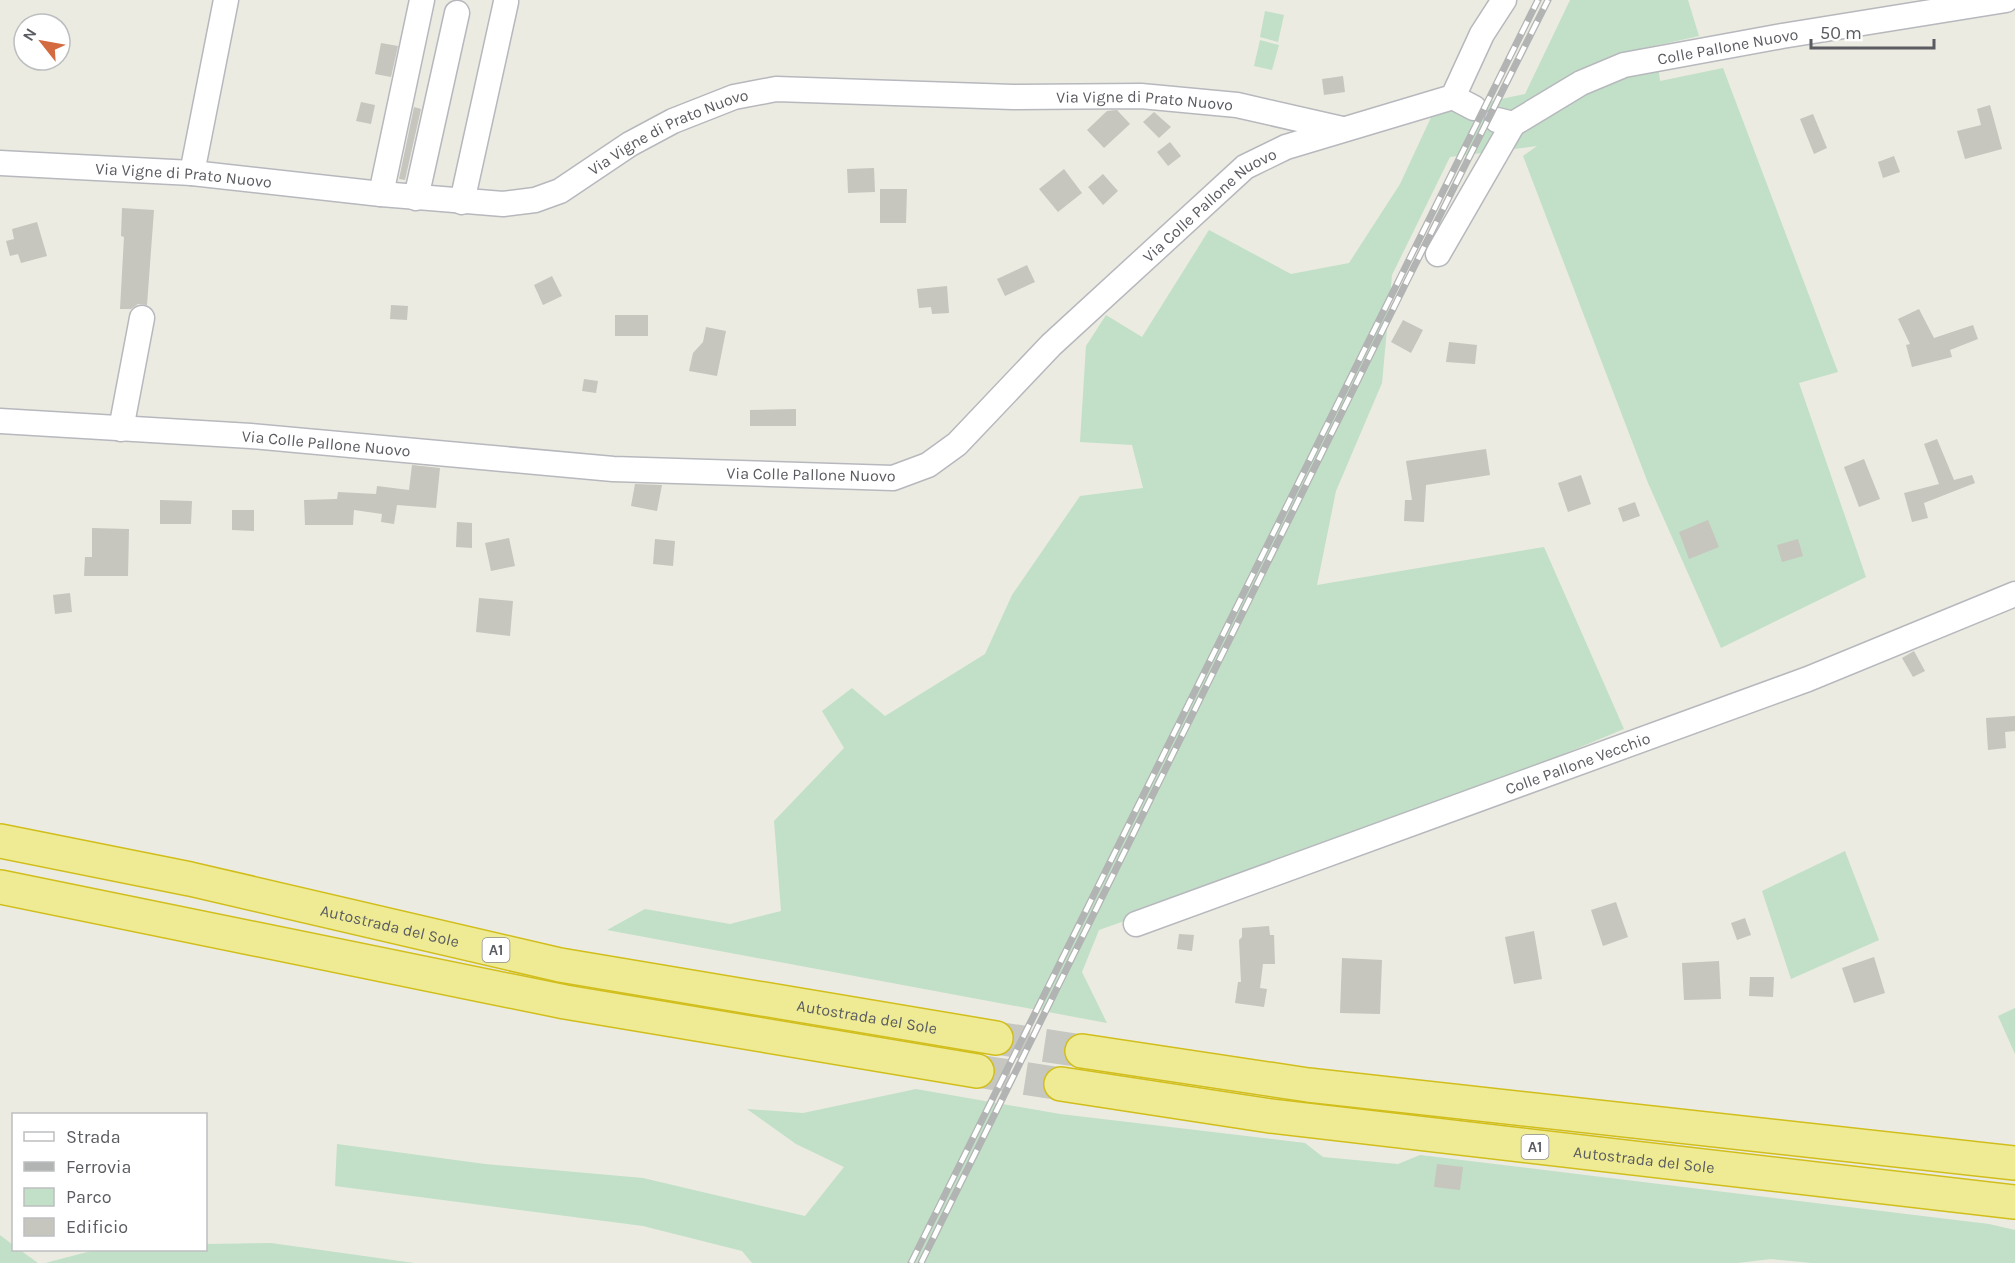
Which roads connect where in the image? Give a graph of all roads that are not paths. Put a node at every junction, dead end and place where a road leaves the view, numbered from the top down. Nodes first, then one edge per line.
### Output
1 (226, 0) edge
2 (422, 0) edge
3 (1504, 0) edge
4 (2006, 0) edge
5 (506, 2) edge
6 (457, 13) dead end
7 (1453, 97) junction
8 (1474, 108) dead end
9 (1344, 129) junction
10 (0, 163) edge
11 (192, 173) junction
12 (381, 194) junction
13 (416, 198) junction
14 (462, 202) junction
15 (1438, 254) dead end
16 (142, 318) dead end
17 (0, 421) edge
18 (121, 429) junction
19 (2015, 594) edge
20 (0, 841) edge
21 (0, 887) edge
22 (1137, 924) dead end
23 (996, 1038) tunnel mouth
24 (1082, 1051) tunnel mouth
25 (976, 1071) tunnel mouth
26 (1061, 1084) tunnel mouth
27 (2015, 1163) edge
28 (2013, 1202) edge

1 - 11 street
2 - 12 street
3 - 7 street
4 - 15 street, Colle Pallone Nuovo
5 - 14 street
6 - 13 street
7 - 8 street
7 - 9 street, Via Colle Pallone Nuovo
9 - 14 street, Via Vigne di Prato Nuovo
9 - 18 street, Via Colle Pallone Nuovo
10 - 11 street, Via Vigne di Prato Nuovo
11 - 12 street, Via Vigne di Prato Nuovo
12 - 13 street, Via Vigne di Prato Nuovo
13 - 14 street, Via Vigne di Prato Nuovo
16 - 18 street
17 - 18 street, Via Colle Pallone Nuovo
19 - 22 street, Colle Pallone Vecchio
20 - 23 highway, Autostrada del Sole / A1
21 - 25 highway, A1
24 - 27 highway, A1
26 - 28 highway, Autostrada del Sole / A1

